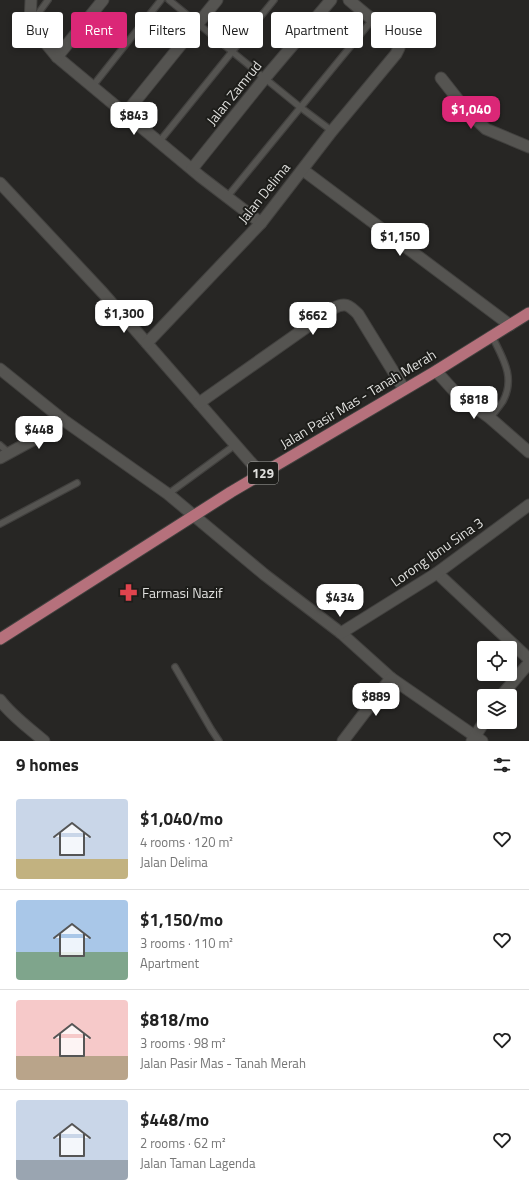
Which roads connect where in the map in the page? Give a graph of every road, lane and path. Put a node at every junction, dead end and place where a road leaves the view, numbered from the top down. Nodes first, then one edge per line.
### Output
1 (31, 0) edge
2 (48, 0) edge
3 (102, 0) edge
4 (161, 0) edge
5 (169, 0) edge
6 (217, 0) edge
7 (274, 0) edge
8 (331, 0) edge
9 (349, 0) edge
10 (30, 12) edge
11 (39, 12) edge
12 (184, 12) edge
13 (371, 17) edge
14 (200, 21) edge
15 (371, 21) edge
16 (200, 26) edge
17 (50, 48) edge
18 (179, 48) edge
19 (399, 48) edge
20 (231, 51) junction
21 (57, 57) junction
22 (265, 78) junction
23 (441, 78) dead end
24 (92, 87) junction
25 (300, 107) junction
26 (125, 114) junction
27 (332, 131) junction
28 (159, 142) junction
29 (529, 147) edge
30 (192, 169) junction
31 (303, 170) junction
32 (0, 183) edge
33 (227, 197) junction
34 (261, 223) junction
35 (529, 313) edge
36 (510, 325) junction
37 (492, 336) junction
38 (147, 344) junction
39 (0, 369) edge
40 (436, 371) junction
41 (404, 390) junction
42 (199, 403) junction
43 (490, 418) junction
44 (62, 419) junction
45 (235, 445) junction
46 (0, 446) edge
47 (529, 452) edge
48 (5, 455) edge
49 (261, 474) junction
50 (77, 483) dead end
51 (168, 494) junction
52 (529, 505) edge
53 (193, 516) junction
54 (0, 524) edge
55 (437, 573) junction
56 (341, 633) junction
57 (0, 639) edge
58 (529, 659) edge
59 (529, 663) edge
60 (175, 667) dead end
61 (391, 678) junction
62 (508, 689) edge
63 (0, 700) edge
64 (481, 729) edge
65 (476, 739) edge
66 (44, 741) edge
67 (219, 741) edge
68 (343, 741) edge

1 - 10 street
2 - 11 lane
3 - 21 street
4 - 24 lane
5 - 12 lane
6 - 14 street
7 - 20 lane
8 - 22 street, Jalan Zamrud
9 - 13 street
15 - 25 lane
16 - 20 lane
17 - 21 street
18 - 26 street
19 - 27 street, Jalan Delima
20 - 22 lane
20 - 28 lane
21 - 24 street
22 - 25 lane
22 - 30 street, Jalan Zamrud
23 - 29 street
24 - 26 street
25 - 27 lane
25 - 33 lane
26 - 28 street
27 - 31 street, Jalan Delima
28 - 30 street
30 - 33 street
31 - 34 street, Jalan Delima
31 - 36 street
32 - 38 street
33 - 34 street
34 - 38 street, Jalan Delima
35 - 36 main road, Jalan Pasir Mas - Tanah Merah / 129
36 - 37 main road, Jalan Pasir Mas - Tanah Merah / 129
37 - 40 main road, Jalan Pasir Mas - Tanah Merah / 129
37 - 43 lane
38 - 42 street
39 - 44 street
40 - 41 main road, Jalan Pasir Mas - Tanah Merah / 129
40 - 43 street
41 - 42 street
41 - 49 main road, Jalan Pasir Mas - Tanah Merah / 129
42 - 45 street
43 - 47 street
44 - 48 street
44 - 51 street
45 - 49 street
45 - 51 lane
46 - 48 lane
49 - 53 main road, Jalan Pasir Mas - Tanah Merah / 129
50 - 54 lane
51 - 53 street
52 - 55 street, Lorong Ibnu Sina 3
53 - 56 street
53 - 57 main road, Jalan Pasir Mas - Tanah Merah / 129
55 - 56 street, Lorong Ibnu Sina 3
55 - 58 street
56 - 61 street
59 - 62 street
60 - 67 lane
61 - 65 street
61 - 68 street
63 - 66 street
64 - 65 street

